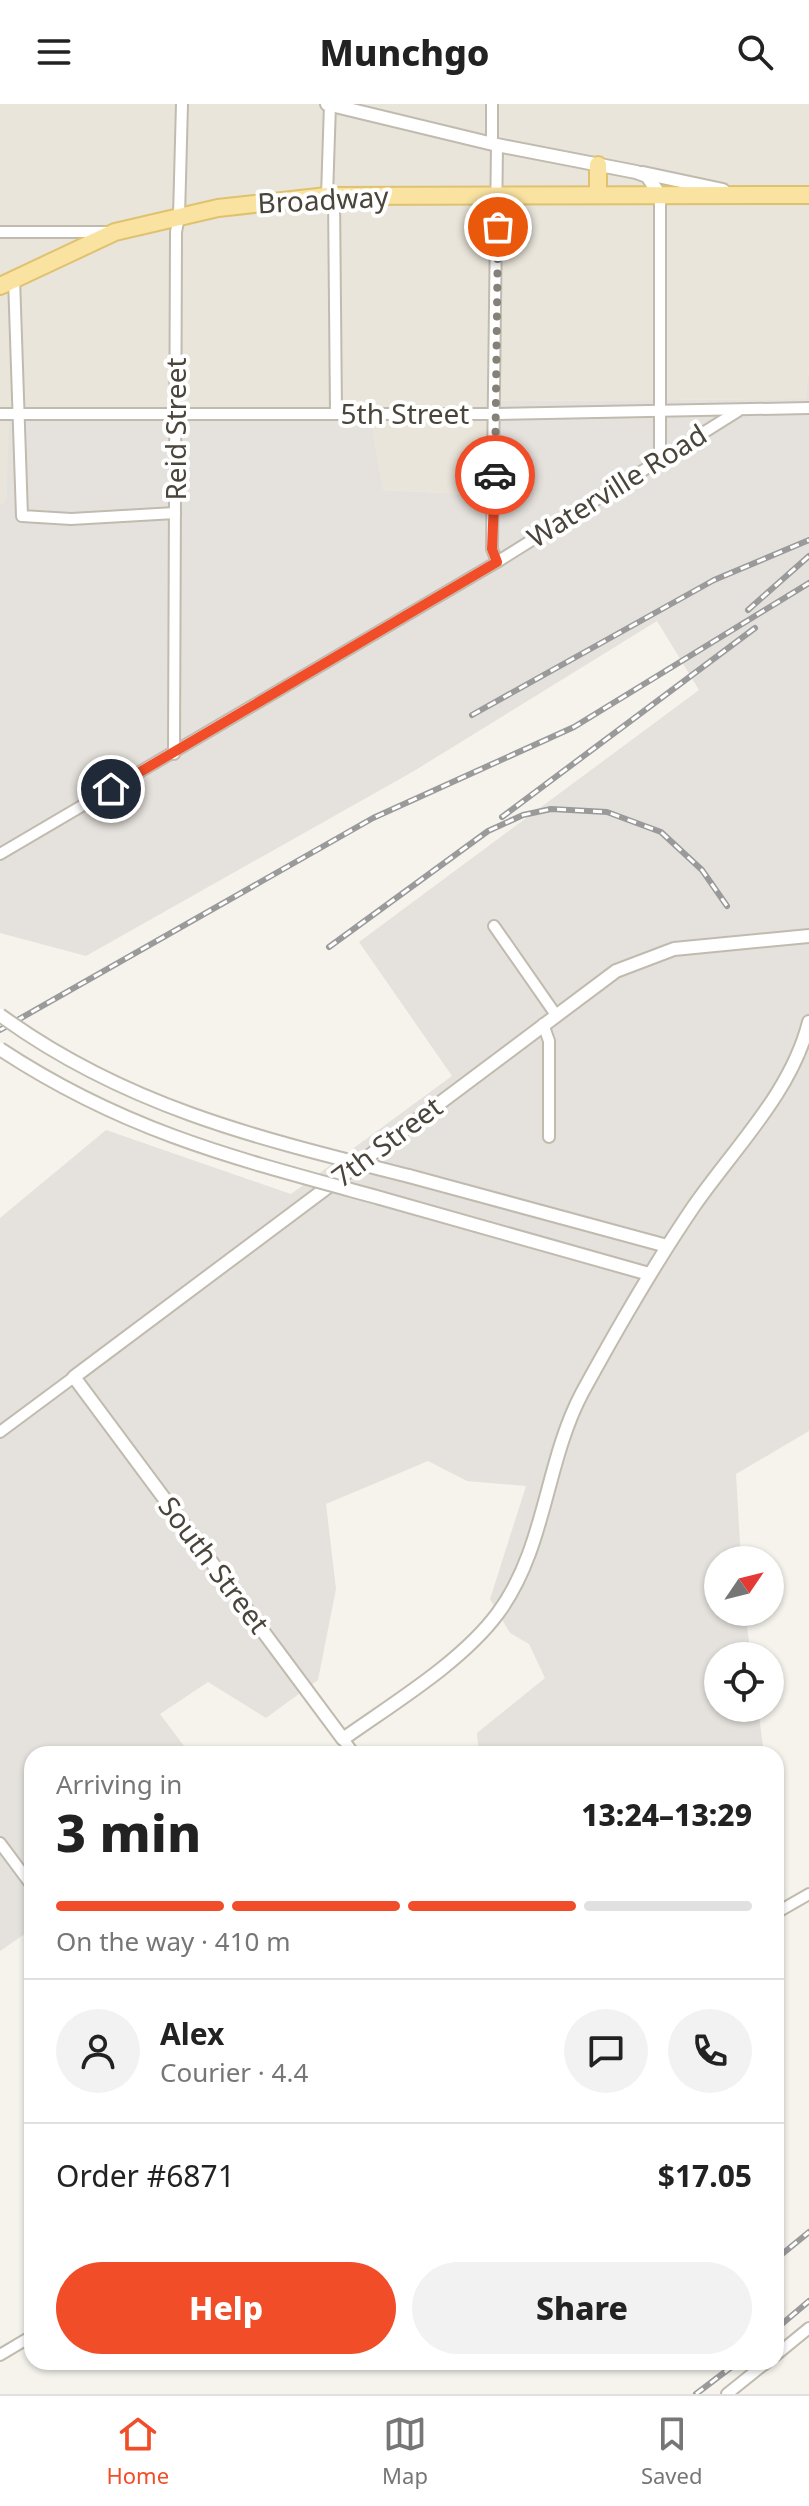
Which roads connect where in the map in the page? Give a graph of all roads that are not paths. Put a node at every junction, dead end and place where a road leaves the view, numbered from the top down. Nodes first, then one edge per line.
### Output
1 (182, 104) edge
2 (329, 104) edge
3 (492, 104) edge
4 (494, 144) junction
5 (598, 165) junction
6 (636, 172) junction
7 (739, 194) junction
8 (598, 195) junction
9 (660, 195) junction
10 (809, 195) edge
11 (331, 196) junction
12 (498, 196) junction
13 (179, 216) junction
14 (0, 232) edge
15 (115, 232) junction
16 (7, 282) edge
17 (809, 408) edge
18 (738, 411) junction
19 (661, 412) junction
20 (0, 414) edge
21 (18, 414) junction
22 (177, 414) junction
23 (336, 414) junction
24 (496, 414) junction
25 (660, 458) junction
26 (175, 513) junction
27 (497, 562) junction
28 (174, 754) junction
29 (0, 854) edge
30 (494, 926) dead end
31 (809, 936) edge
32 (0, 1015) edge
33 (556, 1015) junction
34 (809, 1022) edge
35 (543, 1024) junction
36 (0, 1049) edge
37 (549, 1137) dead end
38 (667, 1246) junction
39 (649, 1274) junction
40 (74, 1377) junction
41 (0, 1432) edge
42 (343, 1739) junction
43 (348, 1746) edge
44 (0, 1843) edge
45 (24, 1875) edge
46 (809, 1894) edge
47 (784, 1908) edge
48 (809, 2328) edge
49 (24, 2341) edge
50 (784, 2348) edge
51 (0, 2355) edge
52 (757, 2370) edge
53 (727, 2394) edge

1 - 13 street, Reid Street
2 - 4 street
2 - 11 street
3 - 4 street
4 - 5 street
4 - 12 street
5 - 6 street
5 - 8 main road
6 - 7 street
6 - 9 street
7 - 9 main road, Broadway
7 - 10 main road, Broadway
8 - 9 main road, Broadway
8 - 12 main road, Broadway
9 - 19 street
11 - 12 main road, Broadway
11 - 13 main road, Broadway
11 - 23 street
12 - 24 street
13 - 15 main road, Broadway
13 - 22 street, Reid Street
14 - 15 street
15 - 16 main road, Broadway
16 - 21 street
17 - 18 street, 5th Street
18 - 19 street, 5th Street
18 - 25 street, Waterville Road
19 - 24 street, 5th Street
19 - 25 street
20 - 21 street, 5th Street
21 - 22 street, 5th Street
21 - 26 street
22 - 23 street, 5th Street
22 - 26 street, Reid Street
23 - 24 street, 5th Street
24 - 27 street
25 - 27 street, Waterville Road
26 - 28 street, Reid Street
27 - 28 street, Waterville Road
28 - 29 street, Waterville Road
30 - 33 street
31 - 33 street, 7th Street
32 - 38 street, bridge
33 - 35 street, 7th Street
34 - 38 street
35 - 37 street
35 - 40 street, 7th Street
36 - 39 street, bridge
38 - 39 street
39 - 42 street
40 - 41 street, 7th Street
40 - 42 street, South Street
42 - 43 street, South Street
44 - 45 street
46 - 47 street
48 - 50 street
49 - 51 street
52 - 53 street

